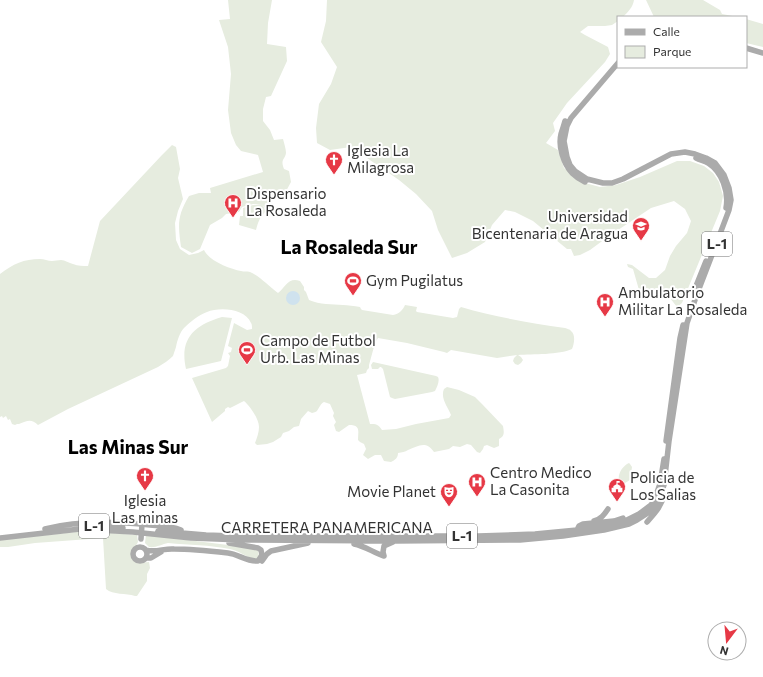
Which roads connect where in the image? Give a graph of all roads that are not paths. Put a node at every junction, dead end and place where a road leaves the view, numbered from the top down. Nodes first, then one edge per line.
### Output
1 (747, 48) edge
2 (747, 52) edge
3 (763, 53) edge
4 (763, 56) edge
5 (617, 59) edge
6 (617, 63) edge
7 (662, 484) junction
8 (614, 521) junction
9 (647, 522) dead end
10 (142, 524) junction
11 (583, 524) junction
12 (45, 529) junction
13 (486, 529) dead end
14 (577, 530) junction
15 (0, 535) edge
16 (190, 536) junction
17 (478, 536) junction
18 (564, 536) junction
19 (582, 536) dead end
20 (0, 538) edge
21 (141, 538) junction
22 (332, 541) junction
23 (395, 542) junction
24 (136, 548) junction
25 (145, 549) junction
26 (166, 549) junction
27 (146, 558) junction
28 (244, 558) junction

1 - 3 main road
2 - 4 main road
5 - 7 main road, CARRETERA PANAMERICANA / L-1
6 - 7 main road, CARRETERA PANAMERICANA / L-1
7 - 8 main road, L-1
7 - 9 main road
7 - 14 main road, CARRETERA PANAMERICANA / L-1
7 - 18 main road, CARRETERA PANAMERICANA / L-1
8 - 11 main road, L-1
8 - 11 main road
10 - 12 main road, L-1
10 - 16 main road, L-1
10 - 21 main road, bridge
11 - 14 main road
12 - 15 main road, CARRETERA PANAMERICANA / L-1
12 - 16 main road, CARRETERA PANAMERICANA / L-1
13 - 17 main road
14 - 17 main road, CARRETERA PANAMERICANA / L-1
16 - 17 main road, CARRETERA PANAMERICANA / L-1
16 - 20 main road, CARRETERA PANAMERICANA / L-1
16 - 22 main road, CARRETERA PANAMERICANA / L-1
16 - 28 main road, L-1
18 - 19 main road
18 - 23 main road, CARRETERA PANAMERICANA / L-1
21 - 24 main road
21 - 25 main road
22 - 23 main road, CARRETERA PANAMERICANA / L-1
22 - 23 main road
22 - 28 main road, L-1
24 - 25 main road, L-1
24 - 27 main road
25 - 26 main road, L-1
25 - 27 main road
26 - 27 main road, L-1
26 - 28 main road, L-1

